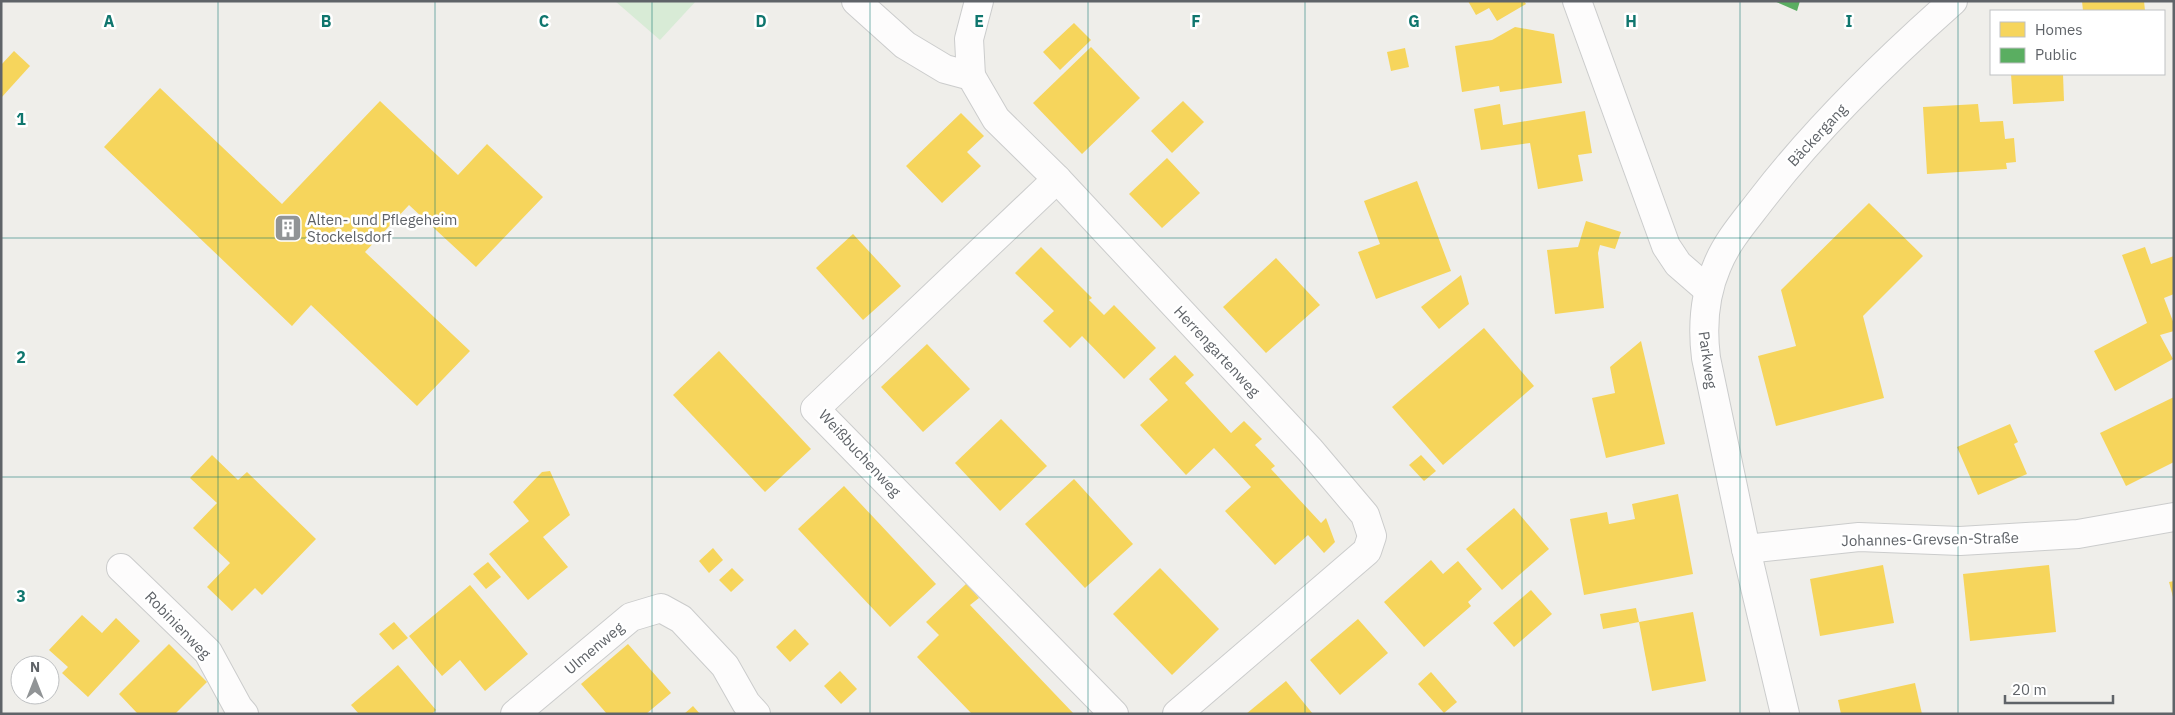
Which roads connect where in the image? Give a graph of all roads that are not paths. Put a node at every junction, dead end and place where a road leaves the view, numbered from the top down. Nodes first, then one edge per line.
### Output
1 (856, 1) edge
2 (979, 1) edge
3 (1577, 1) edge
4 (1953, 1) edge
5 (971, 76) junction
6 (1057, 179) junction
7 (1708, 290) junction
8 (2174, 517) edge
9 (1746, 549) junction
10 (121, 568) dead end
11 (244, 714) edge
12 (515, 714) edge
13 (756, 714) edge
14 (1114, 714) edge
15 (1177, 714) edge
16 (1785, 714) edge

1 - 5 street
2 - 5 street
3 - 7 street
4 - 7 street, Bäckergang
5 - 6 street, Herrengartenweg
6 - 14 street, Weißbuchenweg
6 - 15 street, Herrengartenweg
7 - 9 street, Parkweg
8 - 9 street, Johannes-Grevsen-Straße
9 - 16 street, Parkweg
10 - 11 street, Robinienweg
12 - 13 street, Ulmenweg

